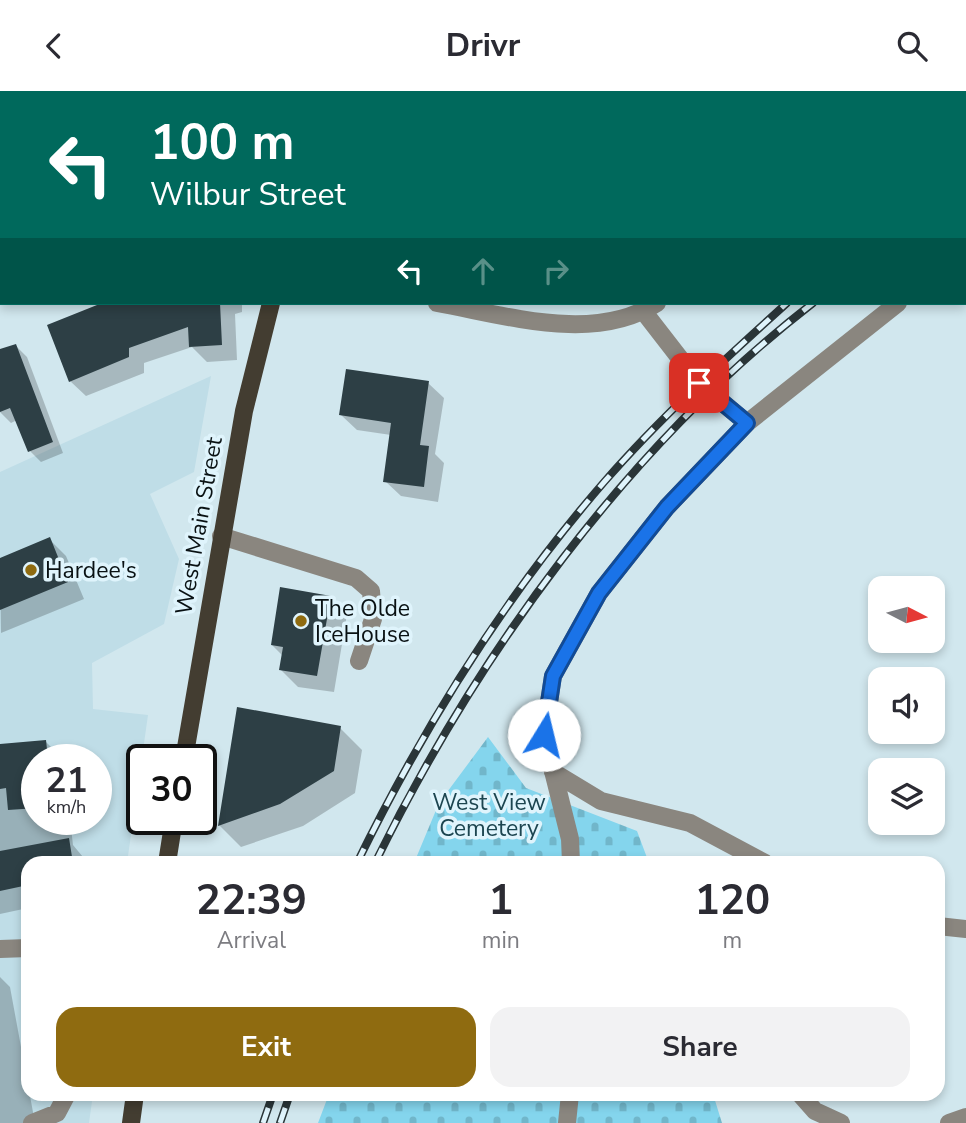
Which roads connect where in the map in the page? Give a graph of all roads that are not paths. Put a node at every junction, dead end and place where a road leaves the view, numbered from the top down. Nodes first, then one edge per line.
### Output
1 (270, 305) edge
2 (461, 305) edge
3 (895, 305) edge
4 (650, 307) edge
5 (510, 309) edge
6 (747, 423) junction
7 (221, 536) junction
8 (359, 661) dead end
9 (186, 744) edge
10 (553, 772) junction
11 (171, 835) edge
12 (168, 856) edge
13 (571, 856) edge
14 (752, 856) edge
15 (945, 927) edge
16 (966, 929) edge
17 (21, 948) edge
18 (0, 949) edge
19 (64, 1101) edge
20 (134, 1101) edge
21 (569, 1101) edge
22 (806, 1101) edge
23 (966, 1117) edge
24 (32, 1123) edge
25 (131, 1123) edge
26 (567, 1123) edge
27 (841, 1123) edge
28 (949, 1123) edge

1 - 7 main road, West Main Street
2 - 5 street
3 - 6 street
4 - 5 street
4 - 6 street
6 - 10 street
7 - 8 street
7 - 9 main road, West Main Street
10 - 13 street
10 - 14 street
11 - 12 main road
15 - 16 street
17 - 18 street
19 - 24 street
20 - 25 main road
21 - 26 street
22 - 27 street
23 - 28 street

